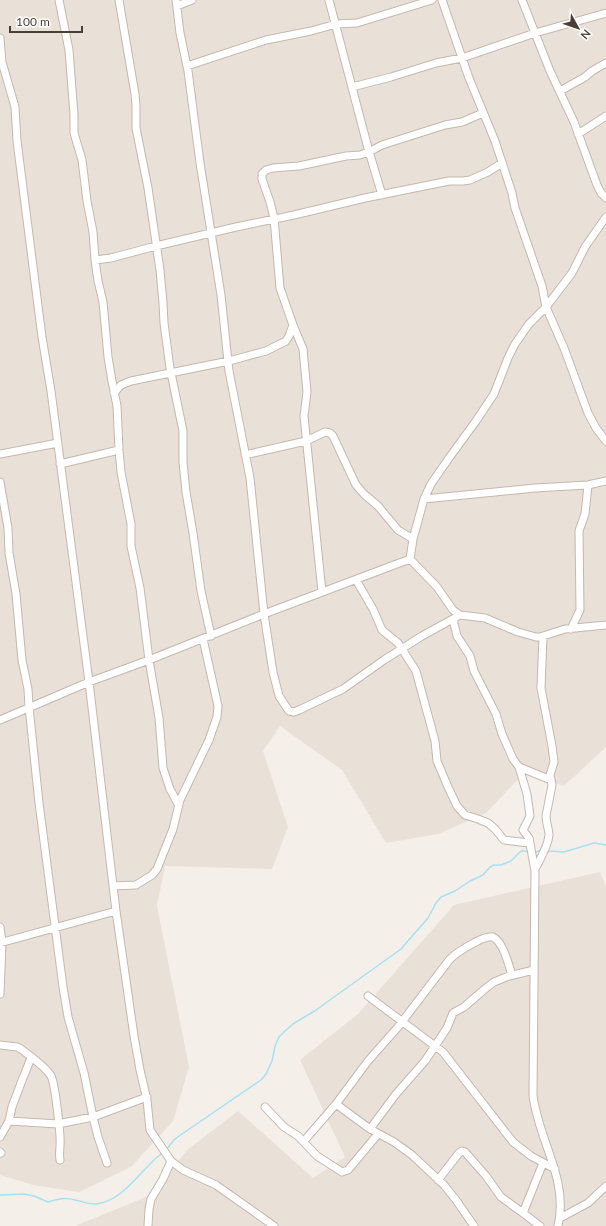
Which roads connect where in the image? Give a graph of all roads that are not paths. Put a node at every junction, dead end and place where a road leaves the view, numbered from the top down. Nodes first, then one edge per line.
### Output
1 (59, 0) edge
2 (120, 0) edge
3 (192, 0) edge
4 (329, 0) edge
5 (432, 0) edge
6 (442, 0) edge
7 (522, 0) edge
8 (177, 3) edge
9 (606, 13) edge
10 (336, 24) junction
11 (534, 33) junction
12 (0, 38) edge
13 (462, 58) junction
14 (606, 63) edge
15 (187, 66) junction
16 (352, 87) junction
17 (560, 91) junction
18 (483, 113) junction
19 (606, 116) edge
20 (578, 134) junction
21 (369, 152) junction
22 (502, 163) junction
23 (382, 195) junction
24 (606, 198) edge
25 (274, 218) junction
26 (605, 221) edge
27 (211, 233) junction
28 (156, 246) junction
29 (94, 260) junction
30 (546, 307) junction
31 (293, 325) junction
32 (229, 361) junction
33 (171, 372) junction
34 (114, 393) junction
35 (306, 441) junction
36 (606, 441) edge
37 (58, 443) junction
38 (119, 450) junction
39 (0, 454) edge
40 (245, 455) junction
41 (60, 464) junction
42 (606, 481) edge
43 (0, 482) edge
44 (588, 485) junction
45 (424, 499) junction
46 (3, 516) edge
47 (413, 539) junction
48 (410, 559) junction
49 (356, 580) junction
50 (322, 592) junction
51 (264, 614) junction
52 (460, 615) junction
53 (453, 619) junction
54 (606, 625) edge
55 (571, 629) junction
56 (211, 636) junction
57 (543, 636) junction
58 (203, 639) junction
59 (402, 649) junction
60 (149, 660) junction
61 (89, 682) junction
62 (29, 707) junction
63 (0, 720) edge
64 (519, 767) junction
65 (551, 780) junction
66 (178, 804) junction
67 (530, 843) junction
68 (535, 869) junction
69 (113, 886) junction
70 (116, 911) junction
71 (0, 927) edge
72 (55, 927) junction
73 (1, 943) edge
74 (534, 970) junction
75 (512, 975) junction
76 (0, 994) edge
77 (368, 996) dead end
78 (402, 1022) junction
79 (0, 1045) edge
80 (435, 1045) junction
81 (32, 1058) junction
82 (147, 1097) junction
83 (336, 1104) junction
84 (265, 1107) dead end
85 (93, 1117) junction
86 (9, 1121) junction
87 (58, 1124) junction
88 (370, 1129) junction
89 (378, 1134) junction
90 (0, 1137) edge
91 (304, 1141) junction
92 (60, 1160) dead end
93 (171, 1161) junction
94 (107, 1163) dead end
95 (543, 1163) junction
96 (555, 1169) junction
97 (438, 1180) junction
98 (606, 1186) edge
99 (523, 1213) junction
100 (560, 1218) junction
101 (148, 1226) edge
102 (274, 1226) edge
103 (474, 1226) edge
104 (540, 1226) edge
105 (558, 1226) edge

1 - 29 street
2 - 28 street
3 - 8 street
4 - 10 street
5 - 10 street
6 - 13 street
7 - 11 street
8 - 15 street
9 - 11 street
10 - 15 street
10 - 16 street
11 - 13 street
11 - 17 street
12 - 37 street
13 - 16 street
13 - 18 street
14 - 17 street
15 - 27 street
16 - 21 street
17 - 20 street
18 - 21 street
18 - 22 street
19 - 20 street
20 - 24 street
21 - 23 street
21 - 25 street
22 - 23 street
22 - 30 street
23 - 25 street
25 - 27 street
25 - 31 street
26 - 30 street
27 - 28 street
27 - 32 street
28 - 29 street
28 - 33 street
29 - 34 street
30 - 36 street
30 - 45 street
31 - 32 street
31 - 35 street
32 - 33 street
32 - 40 street
33 - 34 street
33 - 56 street
34 - 38 street
35 - 40 street
35 - 47 street
35 - 50 street
37 - 39 street
37 - 41 street
38 - 41 street
38 - 60 street
40 - 51 street
41 - 61 street
42 - 44 street
43 - 46 street
44 - 45 street
44 - 55 street
45 - 47 street
46 - 62 street
47 - 48 street
48 - 49 street
48 - 52 street
49 - 50 street
49 - 59 street
50 - 51 street
51 - 56 street
51 - 59 street
52 - 53 street
52 - 57 street
53 - 59 street
53 - 64 street
54 - 55 street
55 - 57 street
56 - 58 street
57 - 65 street
58 - 60 street
58 - 66 street
59 - 67 street
60 - 61 street
60 - 66 street
61 - 62 street
61 - 69 street
62 - 63 street
62 - 72 street
64 - 65 street
64 - 67 street
65 - 68 street
66 - 69 street
67 - 68 street
68 - 74 street
69 - 70 street
70 - 72 street
70 - 82 street
71 - 73 street
72 - 73 street
72 - 85 street
73 - 76 street
74 - 75 street
74 - 96 street
75 - 78 street
75 - 80 street
77 - 78 street
78 - 80 street
78 - 83 street
79 - 81 street
80 - 88 street
80 - 95 street
81 - 86 street
81 - 87 street
82 - 85 street
82 - 93 street
83 - 88 street
83 - 91 street
84 - 91 street
85 - 87 street
85 - 94 street
86 - 87 street
86 - 90 street
87 - 92 street
88 - 89 street
89 - 91 street
89 - 97 street
93 - 101 street
93 - 102 street
95 - 96 street
95 - 99 street
96 - 100 street
97 - 99 street
97 - 103 street
98 - 100 street
99 - 104 street
100 - 105 street

